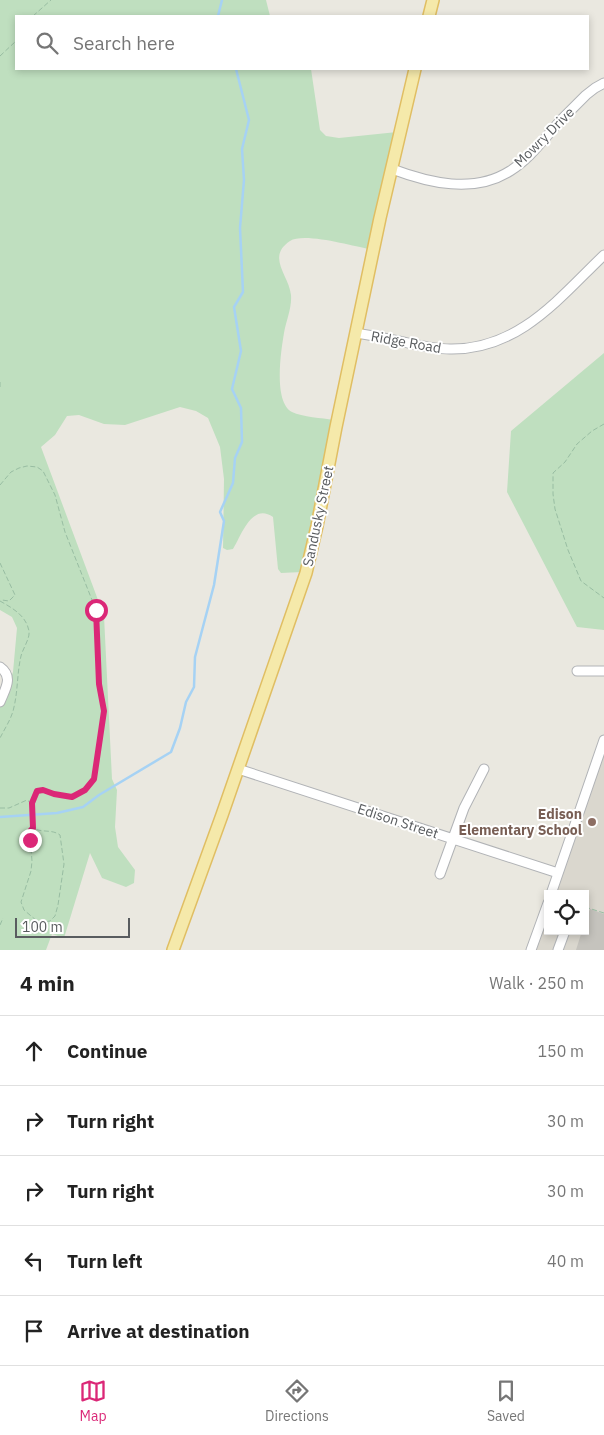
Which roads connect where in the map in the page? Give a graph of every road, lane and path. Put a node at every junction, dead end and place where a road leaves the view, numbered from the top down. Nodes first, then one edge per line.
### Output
1 (51, 0) edge
2 (434, 0) edge
3 (34, 15) edge
4 (429, 15) edge
5 (15, 42) edge
6 (0, 56) edge
7 (415, 70) edge
8 (604, 83) edge
9 (392, 169) junction
10 (604, 255) edge
11 (356, 333) junction
12 (0, 382) edge
13 (0, 389) edge
14 (604, 424) edge
15 (0, 486) edge
16 (0, 563) edge
17 (604, 598) edge
18 (0, 600) edge
19 (0, 667) edge
20 (577, 671) dead end
21 (604, 671) edge
22 (0, 702) edge
23 (0, 738) edge
24 (604, 740) edge
25 (238, 769) junction
26 (484, 769) dead end
27 (32, 803) junction
28 (0, 808) edge
29 (33, 828) junction
30 (453, 839) junction
31 (558, 873) junction
32 (440, 874) dead end
33 (552, 890) edge
34 (589, 908) edge
35 (604, 913) edge
36 (544, 914) edge
37 (3, 918) dead end
38 (0, 925) edge
39 (563, 935) edge
40 (173, 950) edge
41 (531, 950) edge
42 (558, 950) edge

1 - 3 path
2 - 4 main road
5 - 6 path
7 - 9 main road, Sandusky Street
8 - 9 street, Mowry Drive
9 - 11 main road, Sandusky Street
10 - 11 street, Ridge Road
11 - 25 main road, Sandusky Street
12 - 13 path
14 - 17 path
15 - 27 path
16 - 18 path
18 - 23 path
19 - 22 street
20 - 21 street
24 - 31 street
25 - 30 street, Edison Street
25 - 40 main road, Sandusky Street
26 - 30 street
27 - 28 path
27 - 29 path
29 - 29 path
30 - 31 street, Edison Street
30 - 32 street
31 - 33 street
34 - 35 path
36 - 41 street
37 - 38 path
39 - 42 street

